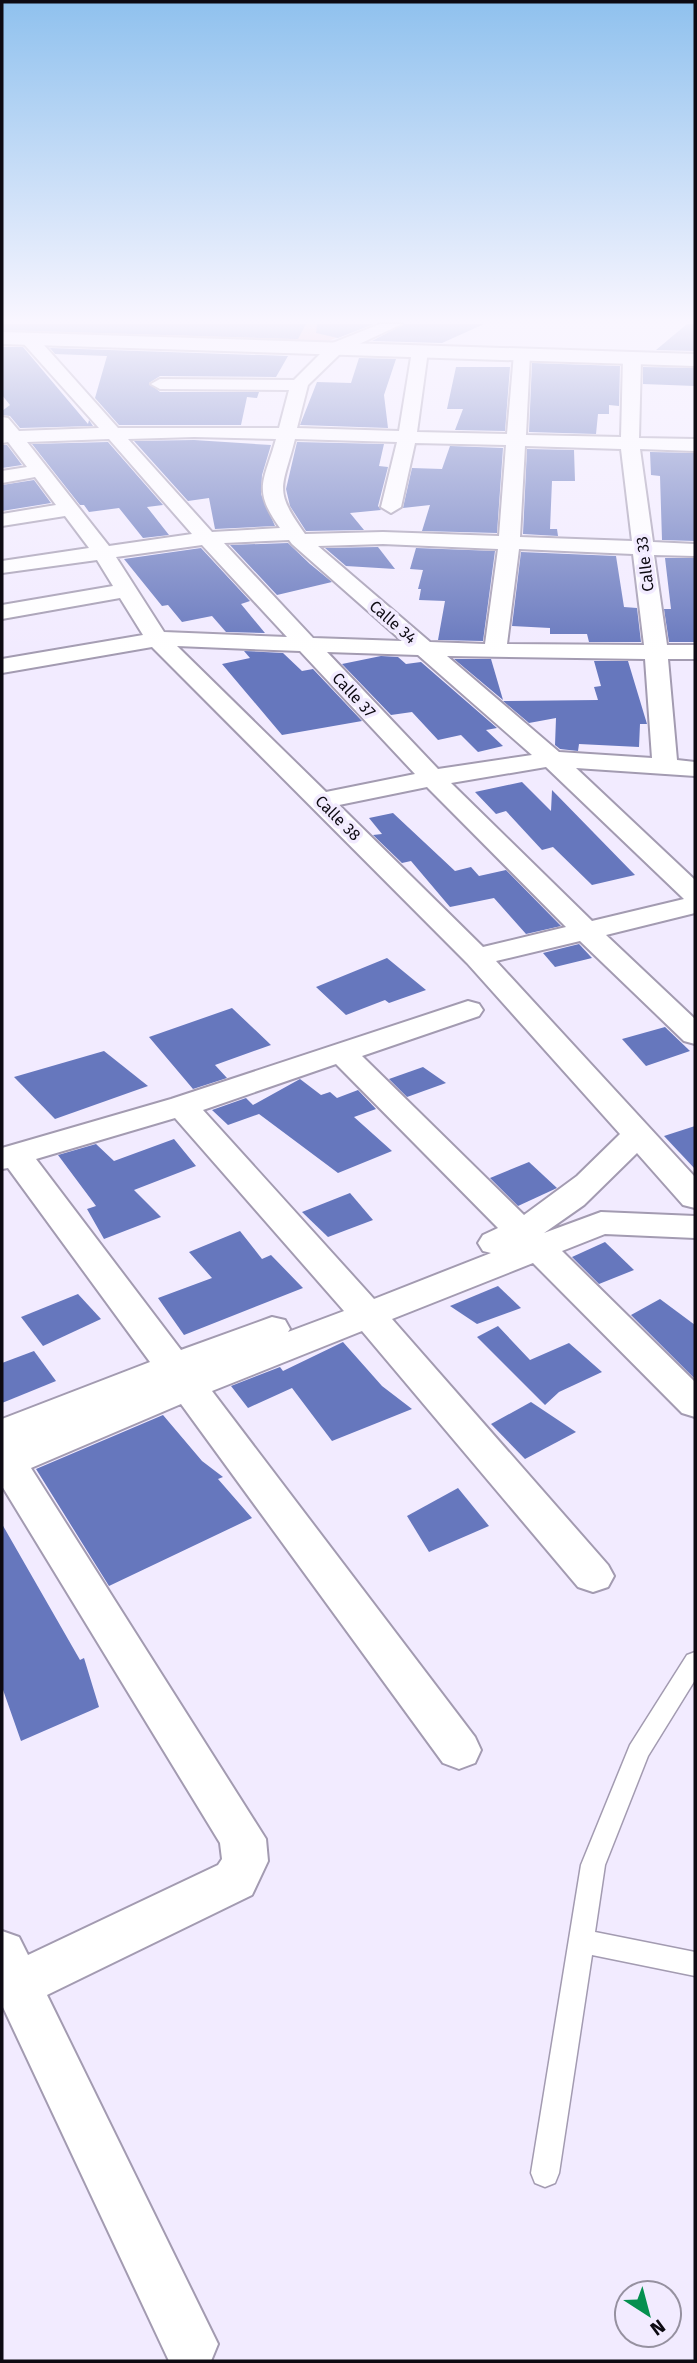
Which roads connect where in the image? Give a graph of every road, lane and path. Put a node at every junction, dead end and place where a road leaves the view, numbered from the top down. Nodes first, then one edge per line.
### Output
1 (7, 434) edge
2 (117, 434) edge
3 (224, 434) edge
4 (408, 434) edge
5 (516, 434) edge
6 (630, 434) edge
7 (286, 435) junction
8 (407, 438) junction
9 (516, 441) junction
10 (630, 442) junction
11 (695, 445) edge
12 (39, 471) junction
13 (2, 477) edge
14 (391, 507) dead end
15 (72, 509) junction
16 (2, 520) edge
17 (296, 537) junction
18 (207, 538) junction
19 (509, 543) junction
20 (643, 549) junction
21 (695, 550) edge
22 (102, 551) junction
23 (2, 567) edge
24 (126, 590) junction
25 (2, 612) edge
26 (157, 639) junction
27 (306, 644) junction
28 (422, 647) junction
29 (495, 651) junction
30 (656, 651) junction
31 (695, 652) edge
32 (2, 666) edge
33 (552, 760) junction
34 (665, 768) junction
35 (695, 769) edge
36 (432, 778) junction
37 (322, 801) junction
38 (695, 895) edge
39 (695, 905) edge
40 (586, 932) junction
41 (477, 957) junction
42 (468, 1010) dead end
43 (695, 1035) edge
44 (340, 1051) junction
45 (182, 1106) junction
46 (636, 1135) junction
47 (9, 1157) edge
48 (695, 1197) edge
49 (695, 1227) edge
50 (529, 1240) junction
51 (361, 1307) junction
52 (181, 1376) junction
53 (695, 1404) edge
54 (3, 1454) edge
55 (593, 1576) dead end
56 (695, 1661) edge
57 (459, 1750) dead end
58 (581, 1941) junction
59 (695, 1964) edge
60 (10, 1969) edge
61 (545, 2173) dead end
62 (190, 2344) dead end

1 - 12 street, Calle 38
2 - 18 street, Calle 37
3 - 7 street
4 - 8 street
5 - 9 street
6 - 10 street, Calle 33
7 - 8 street
7 - 17 street, Calle 34
8 - 9 street
8 - 14 street
9 - 10 street
9 - 19 street
10 - 11 street
10 - 20 street, Calle 33
12 - 13 street
12 - 15 street, Calle 38
15 - 16 street
15 - 22 street, Calle 38
17 - 18 street
17 - 19 street
17 - 28 street, Calle 34
18 - 22 street
18 - 27 street, Calle 37
19 - 20 street
19 - 29 street
20 - 21 street
20 - 30 street, Calle 33
22 - 23 street
22 - 24 street, Calle 38
24 - 25 street
24 - 26 street, Calle 38
26 - 27 street
26 - 32 street
26 - 37 street, Calle 38
27 - 28 street
27 - 36 street, Calle 37
28 - 29 street
28 - 33 street, Calle 34
29 - 30 street
30 - 31 street
30 - 34 street, Calle 33
33 - 34 street
33 - 36 street
33 - 38 street, Calle 34
34 - 35 street
36 - 37 street
36 - 40 street, Calle 37
37 - 41 street, Calle 38
39 - 40 street
40 - 41 street
40 - 43 street, Calle 37
41 - 46 street, Calle 38
42 - 44 street
44 - 45 street
44 - 50 street
45 - 47 street
45 - 51 street
46 - 48 street, Calle 38
46 - 50 street
47 - 52 street
49 - 50 street
50 - 51 street
50 - 53 street
51 - 52 street
51 - 55 street
52 - 54 street
52 - 57 street
54 - 60 street
56 - 58 lane
58 - 59 lane
58 - 61 lane
60 - 62 street

